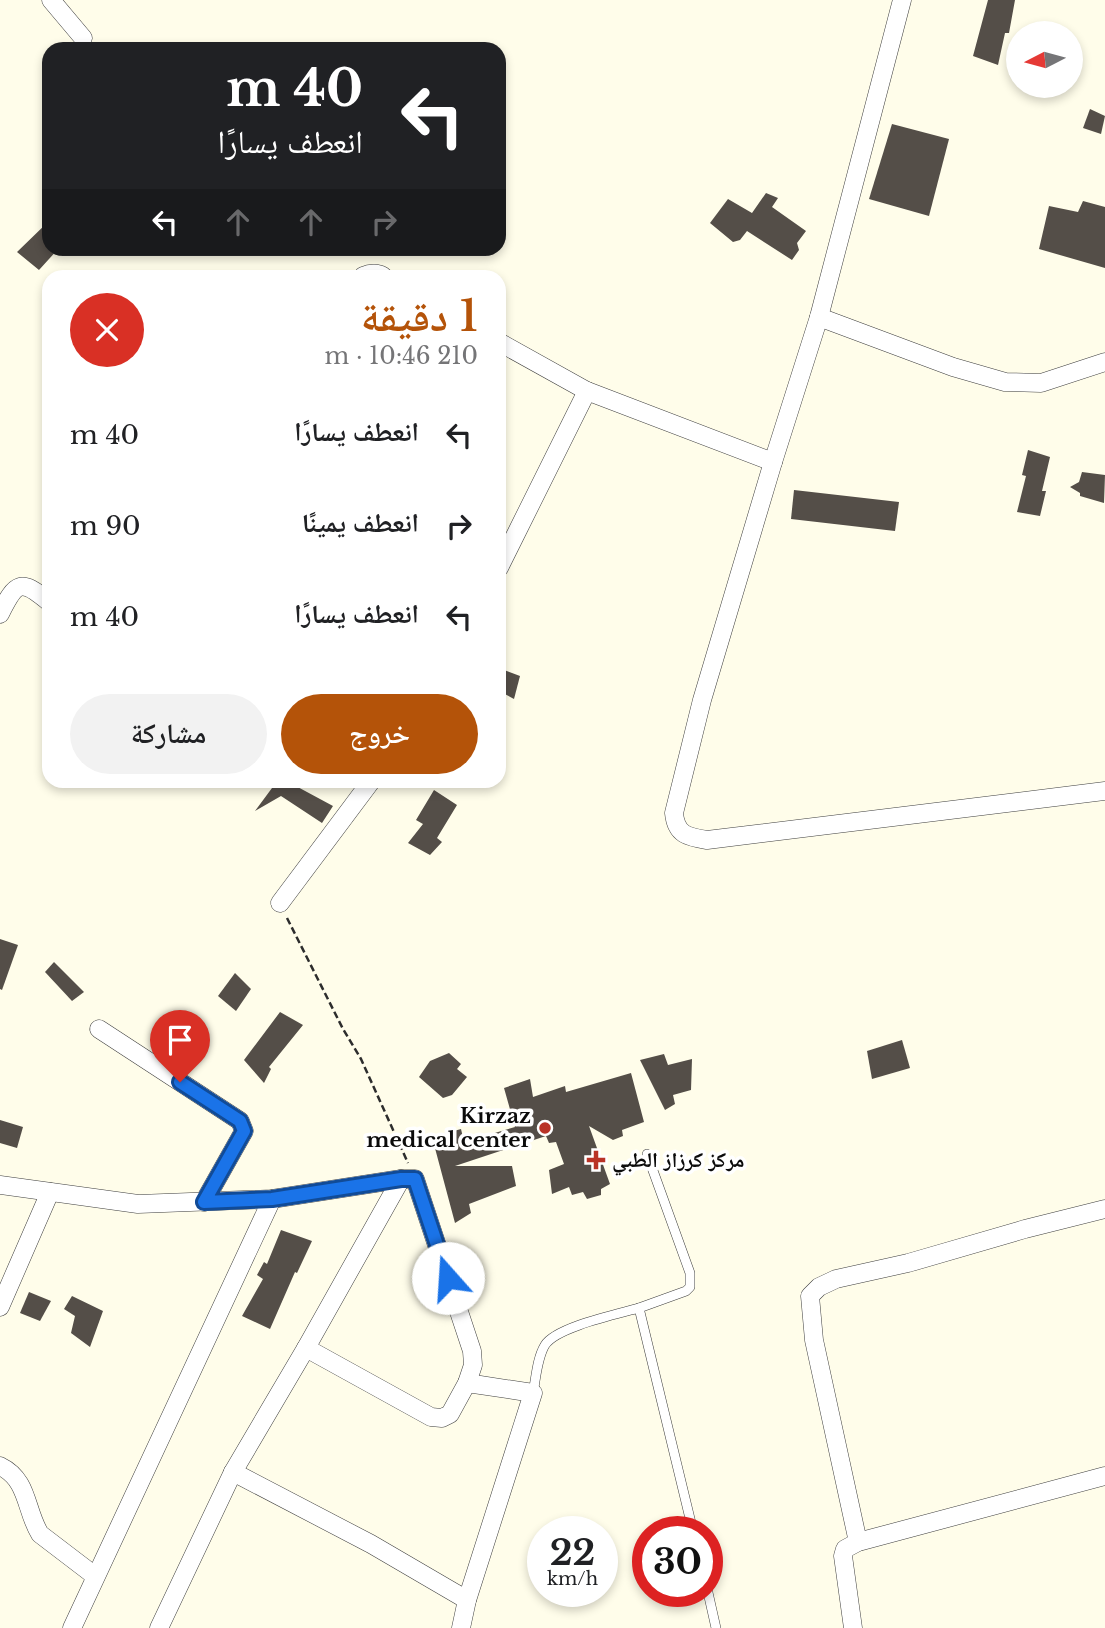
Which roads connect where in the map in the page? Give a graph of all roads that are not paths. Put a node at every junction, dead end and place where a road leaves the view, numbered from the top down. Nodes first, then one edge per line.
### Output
1 (51, 0) edge
2 (902, 0) edge
3 (83, 37) dead end
4 (818, 317) junction
5 (506, 346) edge
6 (1105, 362) edge
7 (587, 391) junction
8 (773, 462) junction
9 (506, 554) edge
10 (42, 596) edge
11 (0, 614) edge
12 (366, 788) edge
13 (1105, 791) edge
14 (280, 902) road end
15 (99, 1029) dead end
16 (647, 1154) dead end
17 (408, 1179) junction
18 (0, 1185) edge
19 (51, 1192) junction
20 (272, 1199) junction
21 (204, 1202) junction
22 (1105, 1209) edge
23 (0, 1307) edge
24 (639, 1308) junction
25 (306, 1348) junction
26 (467, 1383) junction
27 (533, 1392) junction
28 (0, 1466) edge
29 (233, 1472) junction
30 (1105, 1476) edge
31 (690, 1516) edge
32 (858, 1542) junction
33 (95, 1576) junction
34 (467, 1600) junction
35 (711, 1607) edge
36 (72, 1628) edge
37 (159, 1628) edge
38 (461, 1628) edge
39 (716, 1628) edge
40 (853, 1628) edge

1 - 3 street
2 - 4 street
4 - 6 street
4 - 8 street
5 - 7 street
7 - 8 street
7 - 9 street
8 - 13 street
10 - 11 street
12 - 14 street
15 - 21 street
16 - 24 lane
17 - 20 street
17 - 25 street
17 - 26 street
18 - 19 street
19 - 21 street
19 - 23 street
20 - 21 street
20 - 33 street
22 - 32 street
24 - 27 lane
24 - 31 lane
25 - 26 street
25 - 29 street
26 - 27 street
27 - 34 street
28 - 33 street
29 - 34 street
29 - 37 street
30 - 32 street
32 - 40 street
33 - 36 street
34 - 38 street
35 - 39 lane

